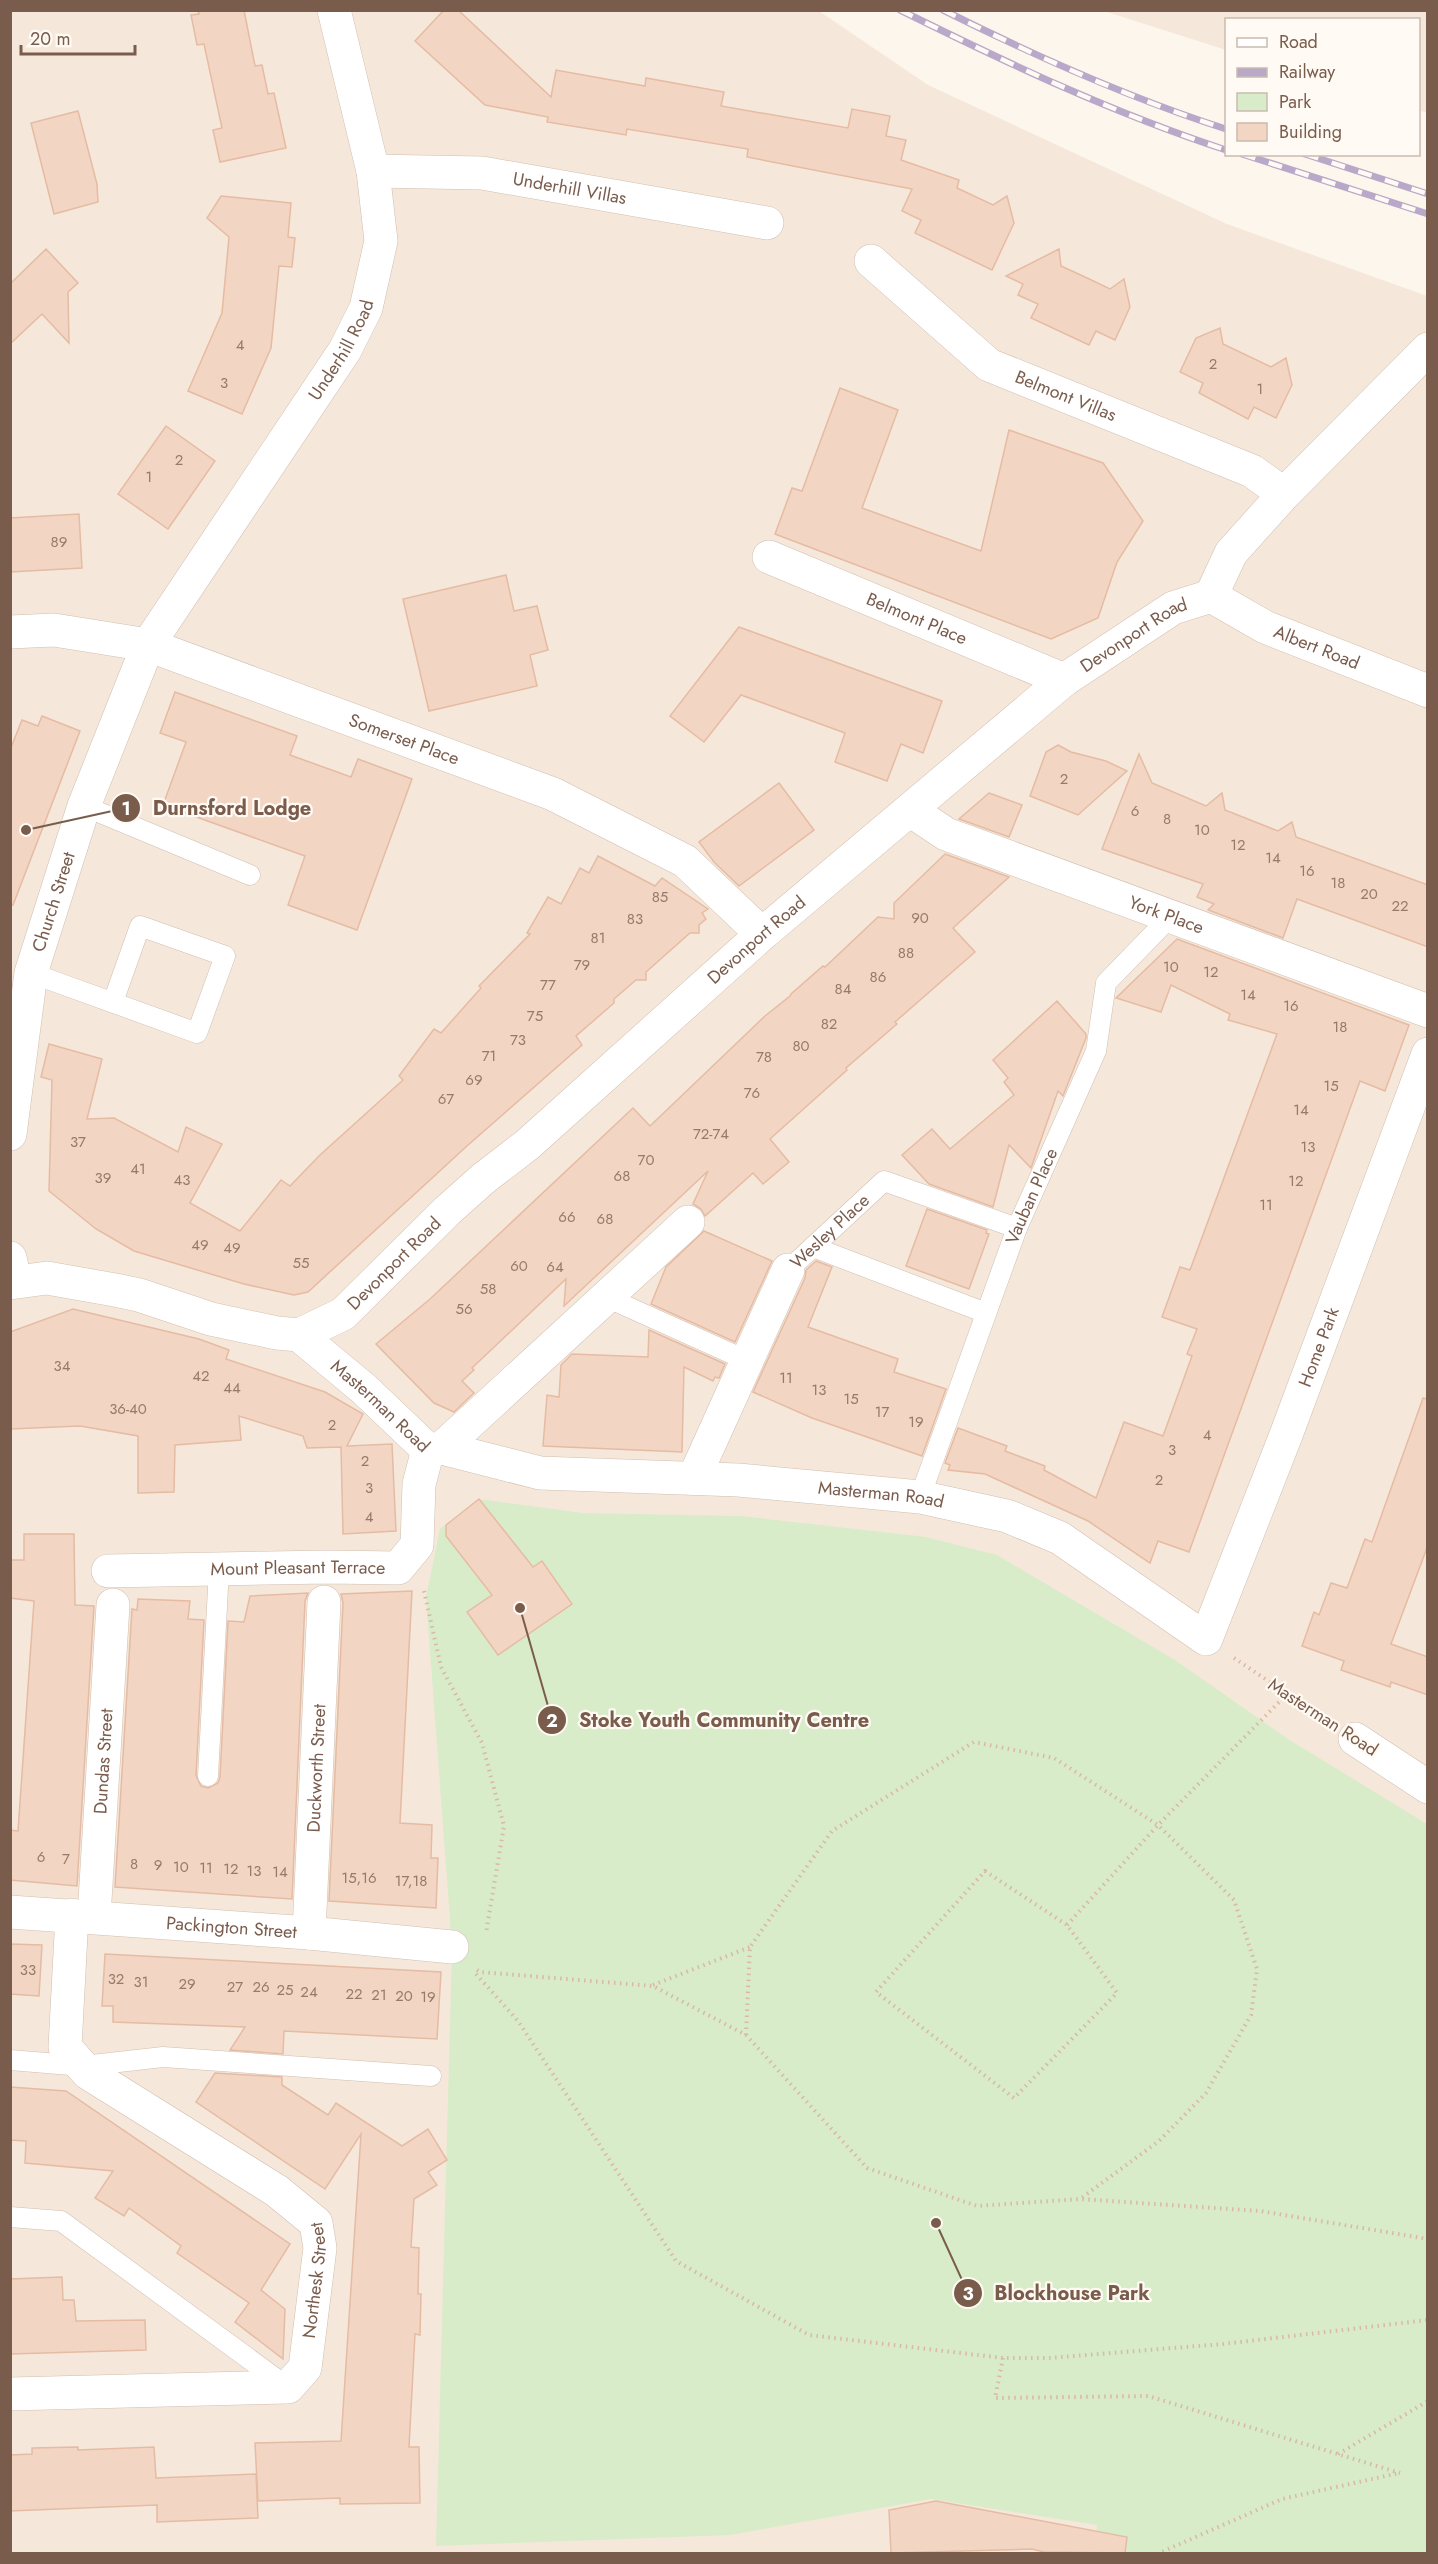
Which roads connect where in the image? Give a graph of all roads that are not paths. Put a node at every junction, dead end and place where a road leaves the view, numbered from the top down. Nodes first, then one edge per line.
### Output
1 (334, 10) edge
2 (373, 171) junction
3 (767, 223) dead end
4 (871, 261) dead end
5 (1428, 349) edge
6 (1284, 494) junction
7 (769, 557) dead end
8 (1211, 596) junction
9 (10, 632) edge
10 (148, 645) junction
11 (1064, 681) junction
12 (1428, 691) edge
13 (84, 806) junction
14 (910, 810) junction
15 (250, 876) dead end
16 (1171, 916) junction
17 (762, 934) junction
18 (23, 984) edge
19 (113, 1002) junction
20 (1428, 1011) edge
21 (1428, 1054) edge
22 (10, 1134) edge
23 (688, 1222) dead end
24 (1017, 1228) junction
25 (813, 1247) junction
26 (788, 1270) joint
27 (12, 1274) edge
28 (606, 1297) junction
29 (986, 1313) junction
30 (299, 1335) junction
31 (748, 1361) junction
32 (435, 1449) junction
33 (694, 1478) junction
34 (920, 1497) junction
35 (219, 1569) junction
36 (108, 1571) dead end
37 (324, 1602) dead end
38 (113, 1605) dead end
39 (1206, 1639) joint
40 (1355, 1739) road end
41 (208, 1776) dead end
42 (1428, 1786) edge
43 (10, 1912) edge
44 (83, 1916) junction
45 (309, 1933) junction
46 (452, 1947) road end
47 (10, 2060) edge
48 (82, 2066) junction
49 (431, 2076) dead end
50 (10, 2217) edge
51 (288, 2387) junction
52 (10, 2394) edge

1 - 2 street, Underhill Road
2 - 3 street, Underhill Villas
2 - 10 street, Underhill Road
4 - 6 street, Belmont Villas
5 - 6 street, Devonport Road
6 - 8 street, Devonport Road
7 - 11 street, Belmont Place
8 - 11 street, Devonport Road
8 - 12 street, Albert Road
9 - 10 street, Somerset Place
10 - 13 street, Church Street
10 - 17 street, Somerset Place
11 - 14 street, Devonport Road
13 - 15 lane
13 - 18 street, Church Street
14 - 16 street, York Place
14 - 17 street, Devonport Road
16 - 20 street, York Place
16 - 24 lane, Vauban Place
17 - 30 street, Devonport Road
18 - 19 lane
18 - 22 street, Church Street
19 - 19 lane
21 - 39 street, Home Park
23 - 28 street
24 - 25 lane, Wesley Place
24 - 29 lane, Vauban Place
25 - 26 lane, Wesley Place
25 - 29 lane
26 - 31 street, Wesley Place
27 - 30 street
28 - 31 lane
28 - 32 street
29 - 34 lane, Vauban Place
30 - 32 street, Masterman Road
31 - 33 street, Wesley Place
32 - 33 street, Masterman Road
32 - 35 street, Mount Pleasant Terrace
33 - 34 street, Masterman Road
34 - 39 street, Masterman Road
35 - 36 street, Mount Pleasant Terrace
35 - 41 lane
37 - 45 street, Duckworth Street
38 - 44 street, Dundas Street
40 - 42 street, Masterman Road
43 - 44 street, Packington Street
44 - 45 street, Packington Street
44 - 48 street, Northesk Street
45 - 46 street, Packington Street
47 - 48 lane
48 - 49 lane
48 - 51 street, Northesk Street
50 - 51 lane
51 - 52 street

